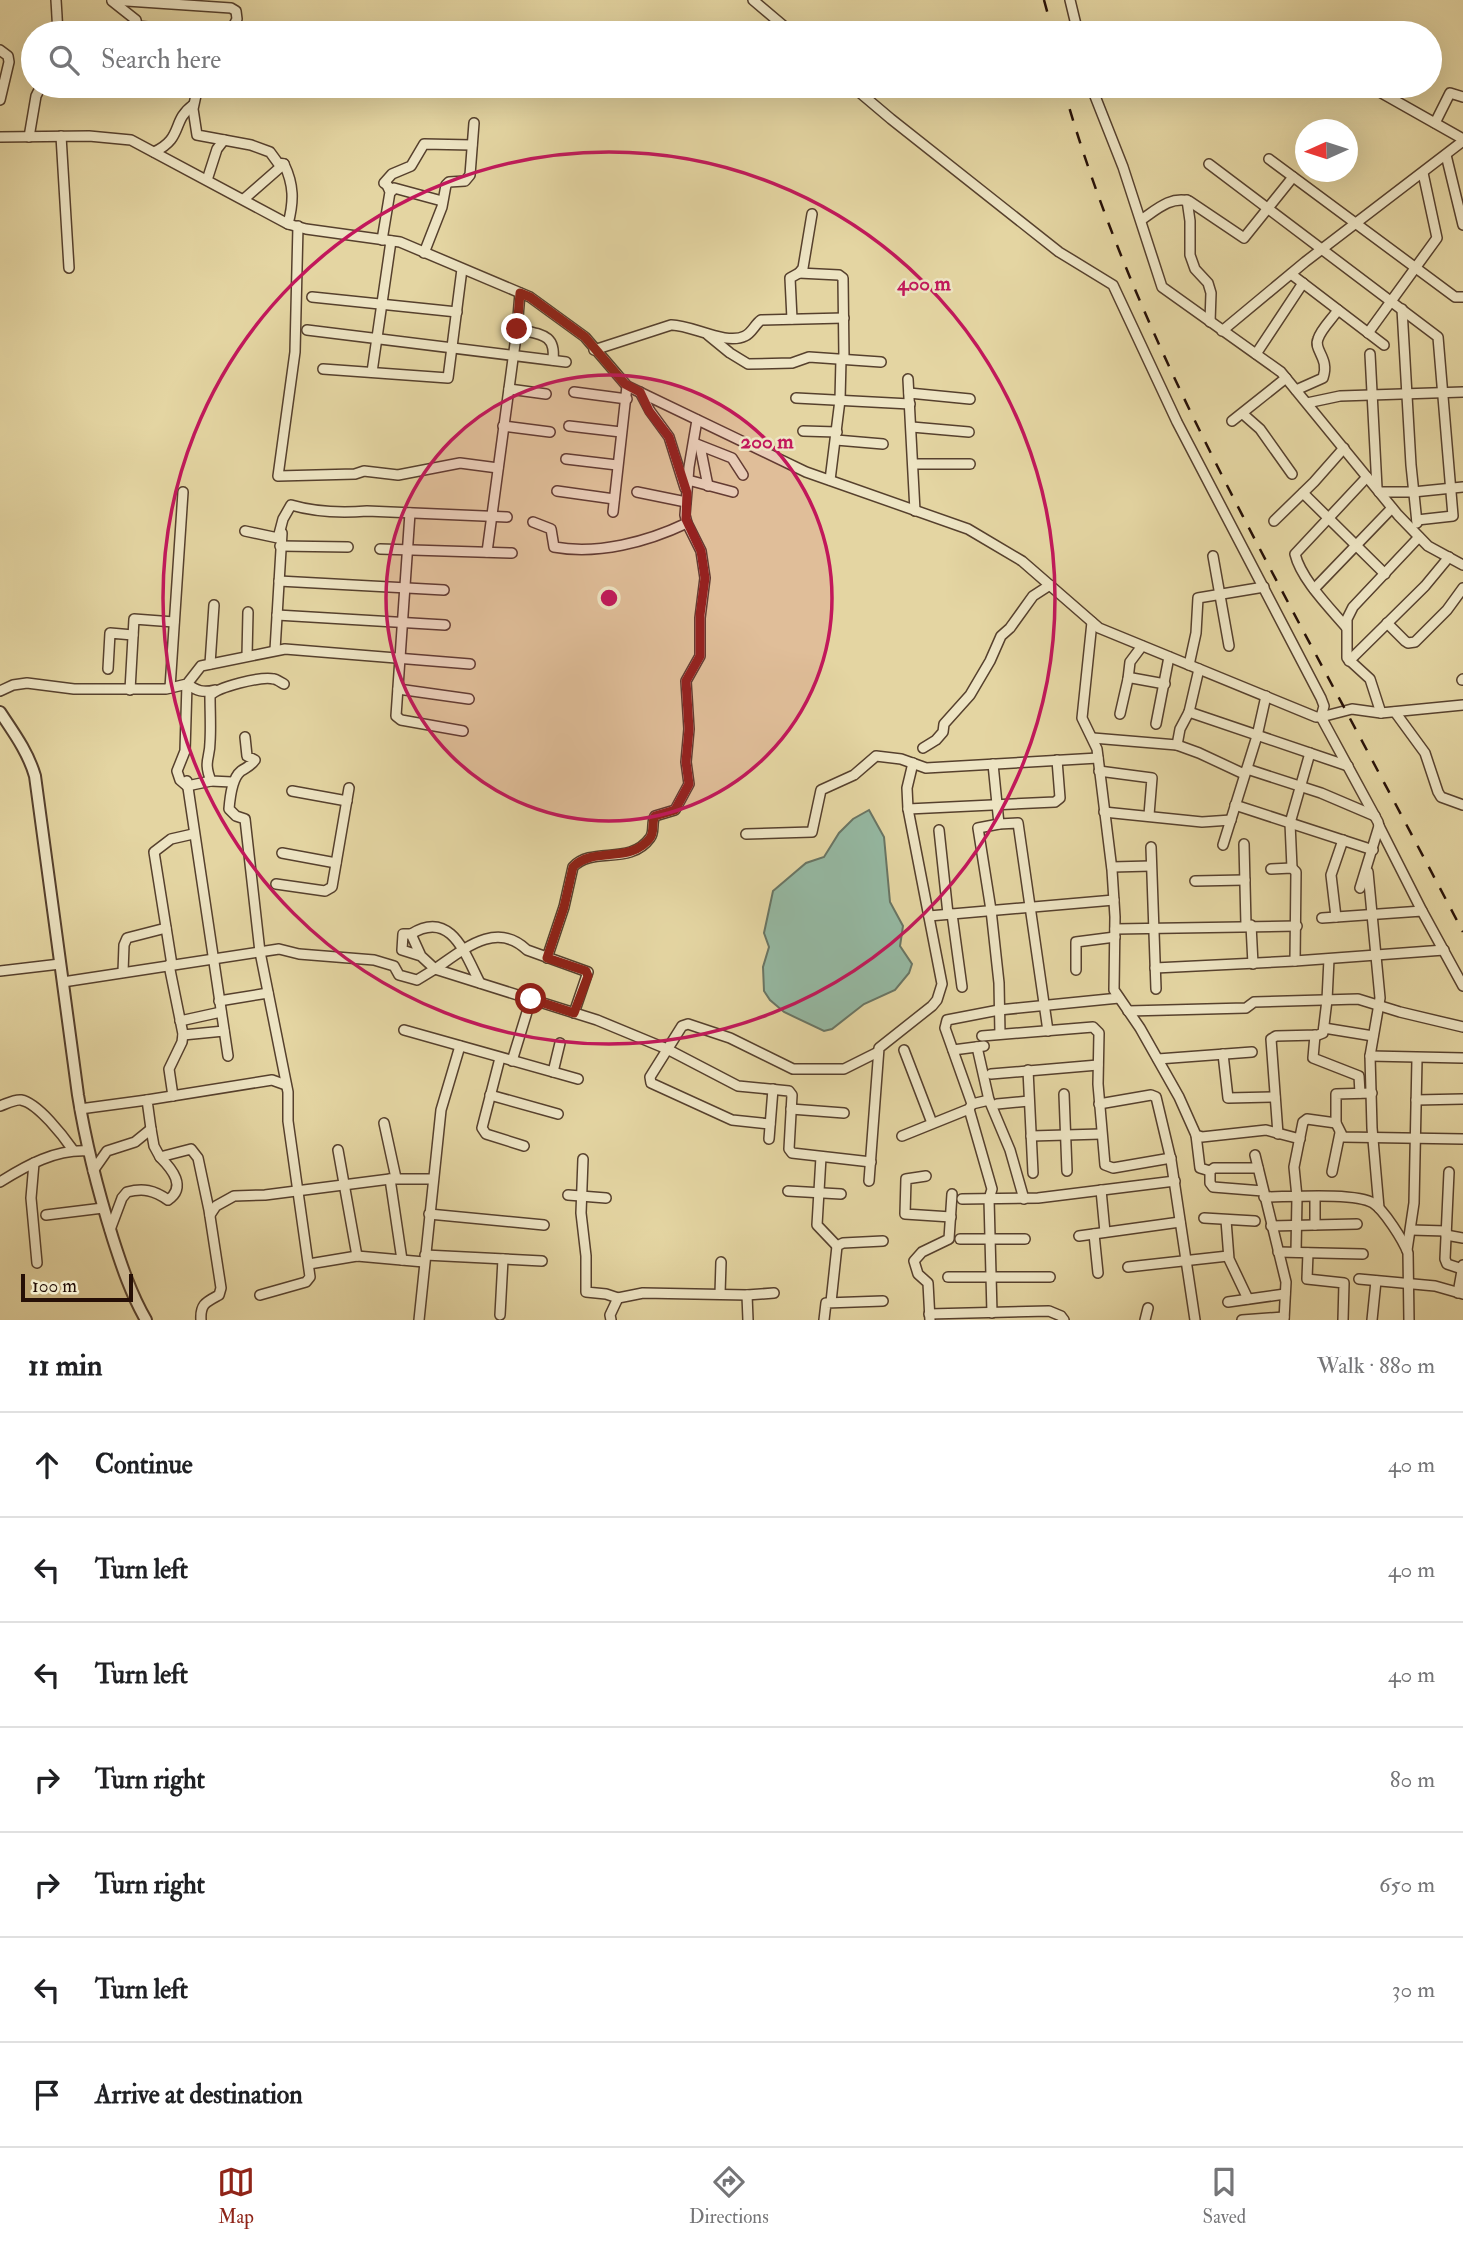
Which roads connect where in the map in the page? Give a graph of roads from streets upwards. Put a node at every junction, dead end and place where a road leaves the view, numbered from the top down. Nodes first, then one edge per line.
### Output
1 (55, 0) edge
2 (112, 0) edge
3 (753, 0) edge
4 (1070, 0) edge
5 (57, 21) edge
6 (136, 21) edge
7 (235, 21) edge
8 (778, 21) edge
9 (1075, 21) edge
10 (0, 50) edge
11 (1463, 97) edge
12 (36, 98) edge
13 (195, 98) edge
14 (866, 98) edge
15 (1096, 98) edge
16 (1391, 98) edge
17 (0, 100) edge
18 (193, 105) junction
19 (474, 123) dead end
20 (1435, 123) junction
21 (61, 136) junction
22 (0, 137) edge
23 (29, 137) junction
24 (224, 140) junction
25 (1463, 140) edge
26 (472, 145) junction
27 (154, 152) junction
28 (1446, 155) junction
29 (1269, 159) dead end
30 (284, 164) junction
31 (1209, 164) dead end
32 (1423, 173) junction
33 (1293, 177) junction
34 (207, 180) junction
35 (387, 185) junction
36 (244, 200) junction
37 (1187, 200) junction
38 (442, 201) junction
39 (1269, 208) junction
40 (812, 214) dead end
41 (1142, 220) junction
42 (1356, 224) junction
43 (293, 225) junction
44 (1463, 225) edge
45 (386, 240) junction
46 (1324, 249) junction
47 (424, 253) junction
48 (69, 268) dead end
49 (1415, 268) junction
50 (462, 269) junction
51 (799, 273) junction
52 (1291, 274) junction
53 (1303, 284) junction
54 (520, 293) junction
55 (312, 297) dead end
56 (1463, 297) edge
57 (1391, 300) junction
58 (381, 306) junction
59 (1402, 309) junction
60 (1338, 310) junction
61 (457, 312) junction
62 (844, 318) junction
63 (792, 319) junction
64 (1210, 322) junction
65 (517, 329) junction
66 (307, 330) dead end
67 (1222, 331) junction
68 (1368, 333) junction
69 (708, 335) junction
70 (377, 339) junction
71 (1384, 345) dead end
72 (452, 347) junction
73 (594, 350) junction
74 (514, 354) junction
75 (1256, 354) junction
76 (1370, 354) dead end
77 (842, 359) junction
78 (553, 360) junction
79 (566, 362) dead end
80 (881, 362) dead end
81 (323, 369) dead end
82 (372, 372) junction
83 (1286, 378) junction
84 (908, 379) dead end
85 (627, 386) junction
86 (509, 389) junction
87 (1296, 390) junction
88 (574, 392) dead end
89 (640, 392) junction
90 (1443, 392) junction
91 (1463, 392) edge
92 (909, 393) junction
93 (546, 394) dead end
94 (1406, 394) junction
95 (1371, 395) junction
96 (796, 398) dead end
97 (627, 399) junction
98 (970, 399) dead end
99 (840, 400) junction
100 (1307, 403) junction
101 (910, 404) junction
102 (1244, 414) junction
103 (697, 419) junction
104 (1232, 421) dead end
105 (503, 426) junction
106 (569, 426) dead end
107 (912, 427) junction
108 (803, 431) dead end
109 (550, 432) dead end
110 (621, 432) junction
111 (969, 432) dead end
112 (837, 436) junction
113 (697, 444) junction
114 (883, 444) dead end
115 (1344, 449) junction
116 (566, 459) dead end
117 (914, 464) junction
118 (970, 464) dead end
119 (617, 465) junction
120 (498, 468) junction
121 (1292, 474) dead end
122 (743, 475) dead end
123 (1367, 477) junction
124 (688, 480) junction
125 (830, 480) junction
126 (708, 486) junction
127 (1463, 487) edge
128 (1450, 489) junction
129 (557, 491) dead end
130 (1378, 491) junction
131 (183, 492) dead end
132 (637, 492) dead end
133 (733, 492) dead end
134 (1413, 492) junction
135 (1303, 493) junction
136 (686, 497) junction
137 (614, 499) junction
138 (1392, 508) junction
139 (915, 511) junction
140 (613, 512) dead end
141 (410, 513) junction
142 (491, 516) junction
143 (507, 517) dead end
144 (284, 519) junction
145 (1326, 519) junction
146 (1417, 520) junction
147 (1274, 521) dead end
148 (533, 522) dead end
149 (687, 523) junction
150 (245, 531) dead end
151 (1416, 534) junction
152 (280, 546) junction
153 (1355, 546) junction
154 (348, 547) dead end
155 (380, 549) dead end
156 (408, 550) junction
157 (487, 552) junction
158 (512, 553) dead end
159 (1213, 556) dead end
160 (1449, 557) junction
161 (1463, 565) edge
162 (1385, 574) junction
163 (279, 581) junction
164 (1050, 585) junction
165 (1264, 587) junction
166 (406, 588) junction
167 (1463, 588) edge
168 (1314, 589) junction
169 (444, 590) dead end
170 (1220, 595) junction
171 (214, 605) dead end
172 (248, 612) dead end
173 (277, 615) junction
174 (174, 622) junction
175 (403, 622) junction
176 (1092, 622) junction
177 (1387, 623) junction
178 (445, 625) dead end
179 (1346, 627) junction
180 (133, 635) junction
181 (1142, 646) junction
182 (1229, 646) dead end
183 (275, 650) junction
184 (247, 656) junction
185 (1169, 657) junction
186 (401, 658) junction
187 (1349, 661) junction
188 (210, 664) junction
189 (470, 664) dead end
190 (1194, 667) junction
191 (108, 669) dead end
192 (1128, 679) junction
193 (187, 684) junction
194 (284, 684) dead end
195 (1166, 684) junction
196 (170, 688) junction
197 (398, 689) junction
198 (130, 690) junction
199 (215, 690) junction
200 (0, 691) edge
201 (1266, 696) junction
202 (468, 699) dead end
203 (1463, 705) edge
204 (0, 712) edge
205 (1189, 712) junction
206 (1395, 712) junction
207 (1381, 713) junction
208 (1120, 714) dead end
209 (1321, 718) junction
210 (1156, 724) dead end
211 (463, 731) dead end
212 (1257, 736) junction
213 (245, 737) dead end
214 (1093, 738) junction
215 (1177, 745) junction
216 (923, 748) dead end
217 (1310, 753) junction
218 (1098, 758) junction
219 (1057, 760) junction
220 (913, 763) junction
221 (993, 764) junction
222 (1348, 766) junction
223 (1099, 771) junction
224 (1245, 771) junction
225 (211, 781) junction
226 (232, 782) junction
227 (187, 783) junction
228 (1301, 787) junction
229 (349, 788) dead end
230 (292, 791) dead end
231 (347, 801) junction
232 (996, 804) junction
233 (1235, 805) junction
234 (1463, 805) edge
235 (908, 810) junction
236 (1104, 812) junction
237 (1149, 815) junction
238 (1375, 816) junction
239 (1230, 820) junction
240 (1290, 823) junction
241 (999, 824) junction
242 (1379, 826) junction
243 (939, 830) dead end
244 (193, 834) junction
245 (746, 834) dead end
246 (1343, 841) junction
247 (1244, 844) dead end
248 (1223, 845) dead end
249 (1151, 847) dead end
250 (1373, 850) junction
251 (282, 853) dead end
252 (336, 863) junction
253 (1368, 864) junction
254 (1151, 866) junction
255 (1112, 867) junction
256 (1292, 868) junction
257 (1271, 869) dead end
258 (1245, 880) junction
259 (1195, 881) dead end
260 (276, 884) dead end
261 (1360, 888) dead end
262 (1114, 900) junction
263 (1029, 906) junction
264 (991, 910) junction
265 (1422, 911) junction
266 (950, 914) junction
267 (1371, 914) junction
268 (929, 916) junction
269 (1336, 917) junction
270 (1322, 918) dead end
271 (1249, 925) junction
272 (1297, 926) junction
273 (166, 928) junction
274 (1153, 928) junction
275 (1115, 933) junction
276 (411, 934) junction
277 (463, 950) junction
278 (1444, 950) junction
279 (260, 952) junction
280 (421, 956) junction
281 (1374, 956) junction
282 (547, 958) junction
283 (212, 959) junction
284 (1329, 959) junction
285 (1295, 961) junction
286 (60, 964) junction
287 (1253, 964) junction
288 (170, 965) junction
289 (1155, 968) junction
290 (435, 969) junction
291 (1076, 970) dead end
292 (0, 971) edge
293 (123, 972) junction
294 (63, 982) junction
295 (480, 983) junction
296 (1463, 986) edge
297 (962, 987) dead end
298 (1156, 989) dead end
299 (268, 993) junction
300 (1119, 998) junction
301 (531, 999) junction
302 (1327, 1000) junction
303 (219, 1001) junction
304 (1378, 1005) junction
305 (1044, 1007) junction
306 (999, 1010) junction
307 (1128, 1011) junction
308 (221, 1012) junction
309 (574, 1013) junction
310 (180, 1021) junction
311 (1463, 1027) edge
312 (1324, 1028) junction
313 (404, 1030) dead end
314 (224, 1031) junction
315 (1048, 1031) junction
316 (1000, 1034) junction
317 (183, 1035) junction
318 (1315, 1035) junction
319 (1373, 1036) junction
320 (561, 1043) dead end
321 (981, 1043) junction
322 (460, 1046) junction
323 (667, 1049) junction
324 (904, 1050) dead end
325 (953, 1050) junction
326 (878, 1052) junction
327 (1252, 1052) dead end
328 (1223, 1054) junction
329 (228, 1056) dead end
330 (1370, 1056) junction
331 (500, 1058) junction
332 (1463, 1058) edge
333 (1158, 1059) junction
334 (1417, 1059) junction
335 (512, 1061) junction
336 (1098, 1065) junction
337 (1028, 1070) junction
338 (553, 1072) junction
339 (991, 1073) dead end
340 (578, 1079) dead end
341 (286, 1084) junction
342 (773, 1089) junction
343 (1360, 1093) junction
344 (1372, 1093) junction
345 (1064, 1094) dead end
346 (490, 1095) junction
347 (173, 1096) junction
348 (1275, 1097) junction
349 (1463, 1099) edge
350 (147, 1100) junction
351 (1416, 1100) junction
352 (1029, 1101) junction
353 (993, 1102) junction
354 (1099, 1104) junction
355 (0, 1107) edge
356 (970, 1107) junction
357 (80, 1109) junction
358 (791, 1109) junction
359 (844, 1113) dead end
360 (558, 1114) dead end
361 (384, 1123) dead end
362 (770, 1124) junction
363 (932, 1124) junction
364 (1338, 1128) junction
365 (152, 1129) junction
366 (1101, 1133) junction
367 (1278, 1134) junction
368 (1066, 1135) junction
369 (1196, 1135) junction
370 (902, 1136) dead end
371 (1031, 1136) junction
372 (1373, 1137) junction
373 (1415, 1138) junction
374 (769, 1139) dead end
375 (1300, 1139) junction
376 (1463, 1139) edge
377 (524, 1146) dead end
378 (74, 1150) junction
379 (338, 1150) dead end
380 (88, 1151) junction
381 (1255, 1155) dead end
382 (159, 1157) junction
383 (821, 1157) junction
384 (1171, 1158) junction
385 (583, 1159) dead end
386 (870, 1162) junction
387 (34, 1163) junction
388 (1258, 1168) junction
389 (93, 1171) junction
390 (1067, 1171) dead end
391 (1210, 1171) junction
392 (1332, 1172) dead end
393 (1449, 1172) dead end
394 (1033, 1173) dead end
395 (926, 1176) dead end
396 (393, 1178) junction
397 (433, 1178) junction
398 (869, 1181) dead end
399 (1175, 1181) junction
400 (0, 1182) edge
401 (345, 1185) junction
402 (1101, 1190) junction
403 (298, 1191) junction
404 (788, 1191) dead end
405 (818, 1193) junction
406 (841, 1194) dead end
407 (952, 1194) dead end
408 (1263, 1194) junction
409 (568, 1195) dead end
410 (581, 1196) junction
411 (1297, 1197) junction
412 (1315, 1197) junction
413 (606, 1198) dead end
414 (962, 1199) dead end
415 (989, 1199) junction
416 (1024, 1199) junction
417 (103, 1208) junction
418 (1379, 1208) junction
419 (46, 1214) dead end
420 (429, 1214) junction
421 (210, 1215) junction
422 (951, 1217) junction
423 (1204, 1218) dead end
424 (1226, 1220) junction
425 (1255, 1221) dead end
426 (1180, 1222) junction
427 (1357, 1224) dead end
428 (544, 1225) dead end
429 (1315, 1225) junction
430 (1271, 1226) junction
431 (1296, 1226) junction
432 (110, 1230) junction
433 (1411, 1230) junction
434 (1105, 1232) junction
435 (1446, 1233) junction
436 (1094, 1234) junction
437 (1079, 1236) dead end
438 (990, 1238) junction
439 (1463, 1238) edge
440 (960, 1239) dead end
441 (1026, 1239) dead end
442 (883, 1241) dead end
443 (837, 1246) junction
444 (1278, 1252) junction
445 (1296, 1252) junction
446 (1407, 1252) junction
447 (1308, 1253) junction
448 (1363, 1254) dead end
449 (357, 1256) junction
450 (1228, 1256) junction
451 (424, 1259) junction
452 (503, 1259) junction
453 (402, 1260) junction
454 (542, 1261) dead end
455 (1186, 1261) junction
456 (721, 1262) dead end
457 (37, 1263) dead end
458 (309, 1264) junction
459 (1128, 1267) dead end
460 (1463, 1267) edge
461 (1098, 1273) dead end
462 (948, 1276) dead end
463 (1050, 1277) dead end
464 (990, 1278) junction
465 (1359, 1279) dead end
466 (1376, 1281) junction
467 (1409, 1283) junction
468 (774, 1293) dead end
469 (1460, 1293) edge
470 (720, 1294) junction
471 (1285, 1294) junction
472 (260, 1295) dead end
473 (747, 1295) junction
474 (618, 1298) junction
475 (1248, 1299) junction
476 (883, 1301) dead end
477 (1228, 1301) dead end
478 (831, 1302) junction
479 (1148, 1308) dead end
480 (992, 1313) junction
481 (500, 1315) dead end
482 (930, 1317) edge
483 (1284, 1319) edge
484 (146, 1320) edge
485 (201, 1320) edge
486 (419, 1320) edge
487 (611, 1320) edge
488 (748, 1320) edge
489 (824, 1320) edge
490 (1064, 1320) edge
491 (1145, 1320) edge
492 (1195, 1320) edge
493 (1242, 1320) edge
494 (1343, 1320) edge
495 (1372, 1320) edge
496 (1409, 1320) edge

1 - 5 street
2 - 6 street
2 - 7 street
3 - 8 street
4 - 9 street
10 - 17 street
11 - 20 street
12 - 23 street
13 - 18 street
14 - 165 street
15 - 41 street
16 - 20 street
18 - 24 street
18 - 27 street
19 - 26 street
20 - 25 street
21 - 23 street
21 - 27 street
21 - 48 street
22 - 23 street
24 - 30 street
24 - 34 street
25 - 28 street
26 - 35 street
26 - 38 street
27 - 34 street
28 - 32 street
28 - 44 street
29 - 33 street
30 - 36 street
30 - 43 street
31 - 39 street
32 - 42 street
32 - 49 street
33 - 39 street
33 - 42 street
34 - 36 street
35 - 38 street
35 - 45 street
36 - 43 street
37 - 39 street
37 - 41 street
37 - 64 street
38 - 47 street
39 - 46 street
40 - 51 street
41 - 64 street
42 - 46 street
42 - 49 street
43 - 45 street
43 - 120 street
45 - 47 street
45 - 58 street
46 - 52 street
46 - 57 street
47 - 50 street
49 - 56 street
49 - 57 street
50 - 54 street
50 - 61 street
51 - 62 street
51 - 63 street
52 - 53 street
52 - 67 street
53 - 60 street
53 - 75 street
54 - 65 street
54 - 73 street
55 - 58 street
57 - 59 street
57 - 68 street
58 - 61 street
58 - 70 street
59 - 90 street
59 - 94 street
60 - 68 street
60 - 87 street
61 - 72 street
62 - 63 street
62 - 77 street
63 - 69 street
64 - 67 street
65 - 74 street
65 - 78 street
66 - 70 street
67 - 75 street
68 - 71 street
69 - 73 street
69 - 77 street
70 - 72 street
70 - 82 street
72 - 74 street
72 - 82 street
73 - 85 street
74 - 78 street
74 - 86 street
75 - 83 street
76 - 95 street
77 - 80 street
77 - 99 street
78 - 79 street
81 - 82 street
83 - 87 street
83 - 102 street
84 - 92 street
85 - 89 street
85 - 97 street
86 - 93 street
86 - 105 street
87 - 100 street
88 - 97 street
89 - 103 street
89 - 136 street
90 - 91 street
90 - 94 street
90 - 128 street
92 - 98 street
92 - 101 street
94 - 95 street
94 - 134 street
95 - 100 street
95 - 130 street
96 - 99 street
97 - 110 street
99 - 101 street
99 - 112 street
100 - 115 street
101 - 107 street
102 - 104 street
102 - 121 street
103 - 113 street
103 - 125 street
105 - 109 street
105 - 120 street
106 - 110 street
107 - 111 street
107 - 117 street
108 - 112 street
110 - 119 street
112 - 114 street
112 - 125 street
113 - 122 street
113 - 124 street
113 - 126 street
115 - 123 street
115 - 135 street
116 - 119 street
117 - 118 street
117 - 139 street
119 - 137 street
120 - 142 street
123 - 130 street
123 - 145 street
124 - 126 street
124 - 136 street
125 - 139 street
126 - 133 street
127 - 128 street
128 - 134 street
128 - 146 street
129 - 137 street
130 - 134 street
130 - 138 street
131 - 174 street
132 - 136 street
134 - 146 street
135 - 145 street
135 - 147 street
136 - 149 street
137 - 140 street
138 - 151 street
138 - 153 street
139 - 164 street
141 - 142 street
141 - 144 street
141 - 156 street
142 - 143 street
142 - 157 street
144 - 150 street
144 - 152 street
145 - 153 street
145 - 168 street
146 - 151 street
148 - 149 street
149 - 282 street
151 - 160 street
151 - 162 street
152 - 154 street
152 - 163 street
153 - 162 street
153 - 168 street
155 - 156 street
156 - 157 street
156 - 166 street
157 - 158 street
159 - 170 street
160 - 161 street
160 - 177 street
162 - 179 street
163 - 166 street
163 - 173 street
164 - 176 street
164 - 216 street
165 - 170 street
165 - 209 street
166 - 169 street
166 - 175 street
167 - 177 street
168 - 179 street
170 - 182 street
170 - 190 street
171 - 188 street
172 - 184 street
173 - 175 street
173 - 183 street
174 - 180 street
174 - 196 street
175 - 178 street
175 - 186 street
176 - 181 street
176 - 214 street
177 - 187 street
179 - 187 street
180 - 191 street
180 - 198 street
181 - 185 street
181 - 192 street
183 - 184 street
183 - 186 street
184 - 188 street
185 - 190 street
185 - 195 street
186 - 189 street
186 - 197 street
187 - 207 street
188 - 193 street
190 - 201 street
190 - 205 street
192 - 195 street
192 - 208 street
193 - 196 street
193 - 199 street
193 - 227 street
194 - 199 street
195 - 210 street
196 - 198 street
197 - 202 street
197 - 211 street
198 - 200 street
199 - 225 street
201 - 209 street
201 - 212 street
203 - 206 street
204 - 286 street
205 - 212 street
205 - 215 street
206 - 207 street
206 - 234 street
207 - 209 street
209 - 222 street
212 - 217 street
212 - 224 street
213 - 226 street
214 - 215 street
214 - 218 street
215 - 224 street
217 - 222 street
217 - 228 street
218 - 219 street
218 - 223 street
219 - 221 street
219 - 232 street
220 - 221 street
220 - 235 street
220 - 245 street
221 - 232 street
222 - 238 street
223 - 236 street
223 - 237 street
224 - 228 street
224 - 233 street
225 - 226 street
225 - 227 street
226 - 279 street
227 - 244 street
228 - 238 street
228 - 240 street
229 - 231 street
230 - 231 street
231 - 252 street
232 - 235 street
232 - 241 street
233 - 239 street
233 - 240 street
235 - 268 street
236 - 237 street
236 - 255 street
237 - 239 street
238 - 242 street
239 - 248 street
240 - 246 street
240 - 256 street
241 - 263 street
241 - 264 street
242 - 250 street
242 - 265 street
243 - 266 street
244 - 273 street
244 - 283 street
246 - 250 street
246 - 269 street
247 - 258 street
249 - 254 street
250 - 253 street
251 - 252 street
252 - 260 street
253 - 261 street
253 - 267 street
254 - 255 street
254 - 274 street
255 - 262 street
256 - 257 street
256 - 272 street
258 - 259 street
258 - 271 street
262 - 263 street
262 - 275 street
263 - 264 street
263 - 305 street
264 - 266 street
264 - 306 street
265 - 267 street
265 - 278 street
266 - 268 street
266 - 297 street
267 - 269 street
267 - 281 street
268 - 326 street
269 - 270 street
271 - 272 street
271 - 274 street
271 - 287 street
272 - 285 street
273 - 288 street
273 - 293 street
274 - 275 street
274 - 289 street
275 - 291 street
275 - 300 street
276 - 277 street
276 - 280 street
276 - 280 street
277 - 282 street
277 - 290 street
277 - 295 street
278 - 281 street
278 - 296 street
279 - 283 street
279 - 290 street
279 - 299 street
280 - 290 street
281 - 284 street
281 - 304 street
282 - 309 street
283 - 288 street
283 - 303 street
284 - 285 street
284 - 302 street
285 - 287 street
286 - 292 street
286 - 294 street
287 - 289 street
288 - 293 street
288 - 310 street
289 - 298 street
290 - 295 street
293 - 294 street
294 - 357 street
295 - 301 street
299 - 303 street
299 - 341 street
300 - 305 street
300 - 307 street
301 - 309 street
301 - 335 street
302 - 304 street
302 - 307 street
302 - 312 street
303 - 308 street
304 - 311 street
304 - 319 street
305 - 306 street
305 - 315 street
306 - 316 street
306 - 325 street
307 - 333 street
308 - 310 street
308 - 314 street
309 - 323 street
310 - 317 street
312 - 318 street
312 - 319 street
313 - 322 street
314 - 317 street
314 - 329 street
315 - 316 street
315 - 336 street
316 - 321 street
317 - 347 street
318 - 343 street
318 - 348 street
319 - 330 street
320 - 338 street
321 - 325 street
321 - 353 street
322 - 331 street
322 - 397 street
323 - 326 street
323 - 342 street
323 - 362 street
324 - 363 street
325 - 356 street
326 - 386 street
327 - 328 street
328 - 333 street
328 - 348 street
330 - 334 street
330 - 344 street
331 - 335 street
331 - 346 street
332 - 334 street
333 - 369 street
334 - 351 street
335 - 338 street
336 - 337 street
336 - 354 street
337 - 339 street
337 - 352 street
338 - 340 street
341 - 347 street
341 - 403 street
342 - 358 street
342 - 362 street
343 - 344 street
343 - 364 street
344 - 372 street
345 - 368 street
346 - 360 street
346 - 377 street
347 - 350 street
348 - 367 street
349 - 351 street
350 - 357 street
350 - 365 street
351 - 373 street
352 - 353 street
352 - 371 street
353 - 356 street
353 - 416 street
354 - 366 street
354 - 384 street
355 - 378 street
356 - 363 street
356 - 415 street
357 - 380 street
358 - 359 street
358 - 383 street
361 - 396 street
362 - 374 street
363 - 370 street
364 - 372 street
364 - 375 street
364 - 392 street
365 - 382 street
365 - 389 street
366 - 368 street
366 - 384 street
367 - 369 street
367 - 375 street
368 - 371 street
368 - 390 street
369 - 391 street
371 - 394 street
372 - 373 street
372 - 418 street
373 - 376 street
373 - 433 street
375 - 411 street
378 - 380 street
378 - 387 street
379 - 401 street
380 - 389 street
381 - 388 street
382 - 421 street
382 - 432 street
383 - 386 street
383 - 405 street
384 - 399 street
385 - 410 street
386 - 398 street
387 - 400 street
387 - 457 street
388 - 391 street
388 - 408 street
389 - 417 street
391 - 408 street
393 - 435 street
395 - 422 street
396 - 397 street
396 - 401 street
396 - 453 street
397 - 420 street
399 - 402 street
399 - 426 street
401 - 403 street
401 - 449 street
402 - 416 street
402 - 434 street
403 - 421 street
403 - 458 street
404 - 405 street
405 - 406 street
405 - 443 street
407 - 422 street
408 - 411 street
408 - 430 street
409 - 410 street
410 - 413 street
410 - 474 street
411 - 412 street
411 - 431 street
412 - 418 street
412 - 429 street
414 - 415 street
415 - 416 street
415 - 438 street
417 - 419 street
417 - 432 street
418 - 446 street
420 - 428 street
420 - 451 street
421 - 485 street
422 - 482 street
423 - 424 street
424 - 425 street
424 - 450 street
426 - 434 street
426 - 455 street
427 - 429 street
429 - 431 street
430 - 431 street
430 - 444 street
431 - 445 street
432 - 484 street
433 - 435 street
433 - 446 street
434 - 436 street
435 - 439 street
435 - 460 street
436 - 437 street
436 - 461 street
438 - 440 street
438 - 441 street
438 - 464 street
442 - 443 street
443 - 478 street
444 - 445 street
444 - 471 street
445 - 447 street
446 - 467 street
447 - 448 street
447 - 494 street
449 - 453 street
449 - 458 street
450 - 455 street
450 - 475 street
451 - 452 street
451 - 453 street
451 - 486 street
452 - 454 street
452 - 481 street
455 - 459 street
455 - 492 street
456 - 470 street
458 - 472 street
460 - 469 street
462 - 464 street
463 - 464 street
464 - 480 street
465 - 466 street
466 - 467 street
466 - 495 street
467 - 469 street
467 - 496 street
468 - 473 street
470 - 473 street
470 - 474 street
471 - 475 street
471 - 483 street
473 - 488 street
474 - 487 street
475 - 477 street
476 - 478 street
478 - 489 street
479 - 491 street
480 - 482 street
480 - 490 street
483 - 493 street

